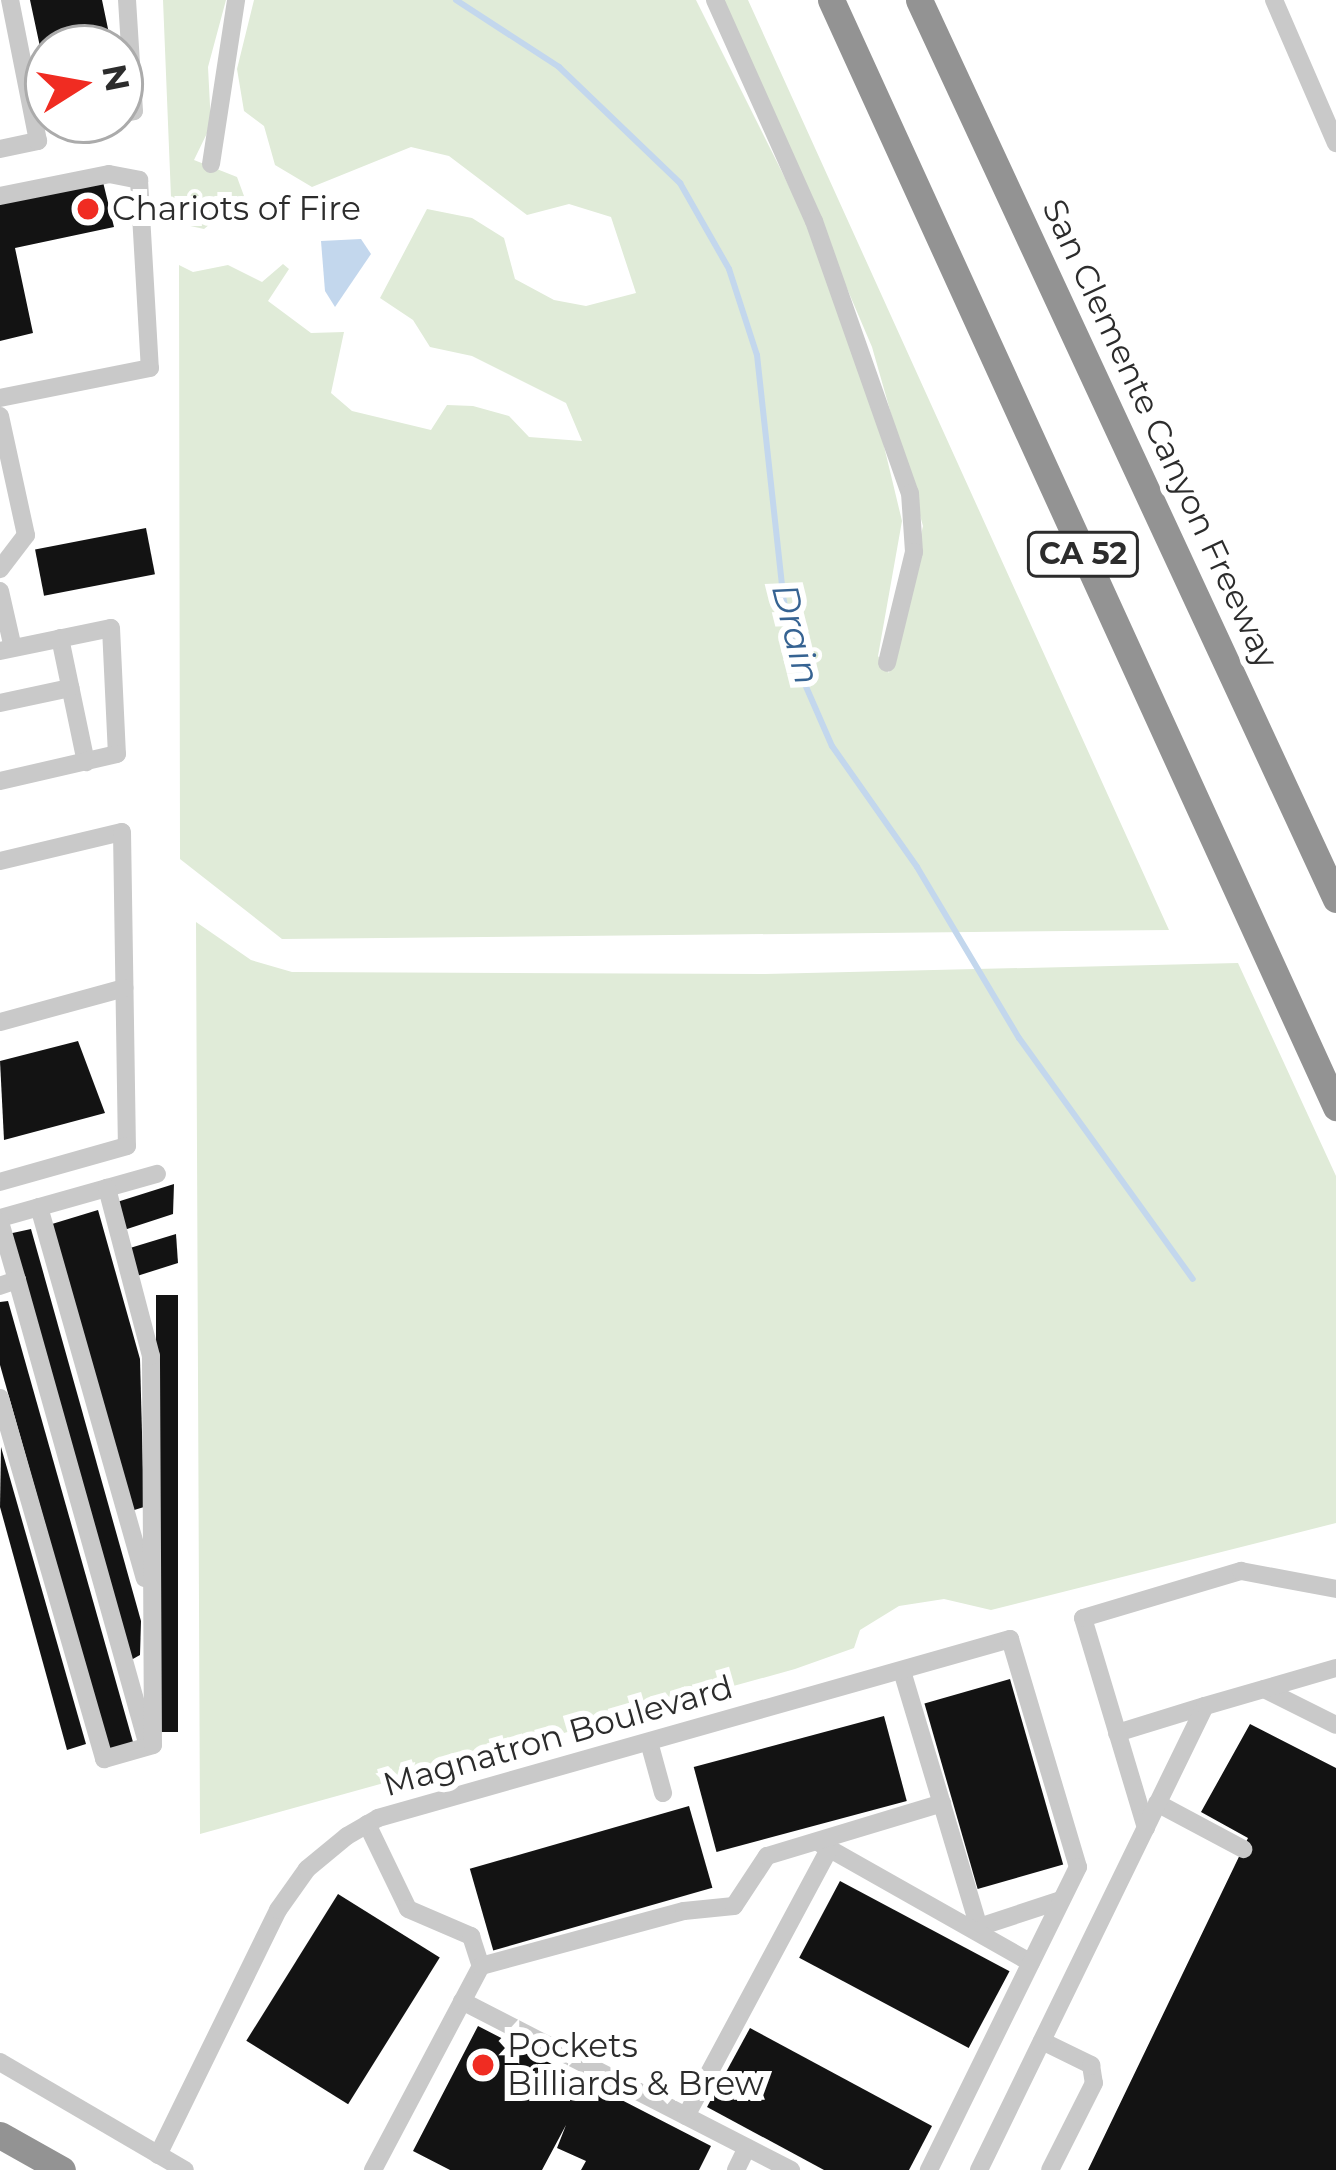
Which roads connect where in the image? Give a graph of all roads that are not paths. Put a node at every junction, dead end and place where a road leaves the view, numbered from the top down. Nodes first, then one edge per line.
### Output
1 (10, 0) edge
2 (236, 0) edge
3 (716, 0) edge
4 (831, 0) edge
5 (919, 0) edge
6 (932, 0) edge
7 (1274, 0) edge
8 (980, 131) junction
9 (1336, 143) edge
10 (0, 148) edge
11 (211, 164) dead end
12 (0, 196) edge
13 (0, 398) edge
14 (0, 416) edge
15 (0, 569) edge
16 (0, 591) edge
17 (60, 638) junction
18 (6, 650) edge
19 (887, 663) dead end
20 (70, 688) junction
21 (0, 704) edge
22 (86, 762) junction
23 (0, 782) edge
24 (0, 861) edge
25 (1336, 898) edge
26 (124, 988) junction
27 (0, 1022) edge
28 (1336, 1107) edge
29 (157, 1174) dead end
30 (0, 1182) edge
31 (107, 1188) junction
32 (39, 1207) junction
33 (0, 1220) edge
34 (8, 1283) edge
35 (0, 1399) edge
36 (1336, 1589) edge
37 (152, 1604) junction
38 (1336, 1668) edge
39 (902, 1671) junction
40 (1264, 1689) junction
41 (1204, 1706) junction
42 (1336, 1725) edge
43 (1117, 1733) junction
44 (649, 1742) junction
45 (148, 1747) junction
46 (663, 1793) dead end
47 (941, 1803) junction
48 (1157, 1803) junction
49 (367, 1824) junction
50 (1145, 1828) junction
51 (820, 1844) junction
52 (1243, 1849) dead end
53 (1061, 1900) junction
54 (979, 1927) junction
55 (1030, 1963) junction
56 (481, 1966) junction
57 (462, 2002) junction
58 (1042, 2041) junction
59 (0, 2062) edge
60 (686, 2116) junction
61 (0, 2135) edge
62 (747, 2147) junction
63 (158, 2155) junction
64 (62, 2170) edge
65 (185, 2170) edge
66 (373, 2170) edge
67 (736, 2170) edge
68 (790, 2170) edge
69 (929, 2170) edge
70 (979, 2170) edge
71 (1050, 2170) edge

1 - 10 street
2 - 11 street
3 - 19 street
4 - 28 highway, CA 52
5 - 8 highway, San Clemente Canyon Freeway / CA 52
6 - 8 highway
7 - 9 street
8 - 25 highway, San Clemente Canyon Freeway / CA 52
12 - 13 street
14 - 15 street
16 - 18 street
17 - 18 street
17 - 20 street
17 - 22 street
20 - 21 street
20 - 22 street
22 - 23 street
24 - 26 street
26 - 27 street
26 - 30 street
29 - 31 street
31 - 32 street
31 - 37 street
32 - 33 street
32 - 37 street
33 - 34 street
34 - 45 street
35 - 45 street
36 - 43 street
37 - 45 street
38 - 40 street
39 - 44 street, Magnatron Boulevard
39 - 47 street
39 - 53 street, Magnatron Boulevard
40 - 41 street
40 - 42 street
41 - 43 street
41 - 48 street
43 - 50 street
44 - 46 street
44 - 49 street, Magnatron Boulevard
47 - 51 street
47 - 54 street
48 - 50 street
48 - 52 street
49 - 56 street
49 - 63 street, Magnatron Boulevard
50 - 58 street
51 - 54 street
51 - 56 street
51 - 60 street
53 - 54 street
53 - 55 street
54 - 55 street
55 - 69 street
56 - 57 street
57 - 60 street
57 - 66 street
58 - 70 street
58 - 71 street
59 - 63 street
60 - 62 street
61 - 64 highway
62 - 67 street
62 - 68 street
63 - 65 street

